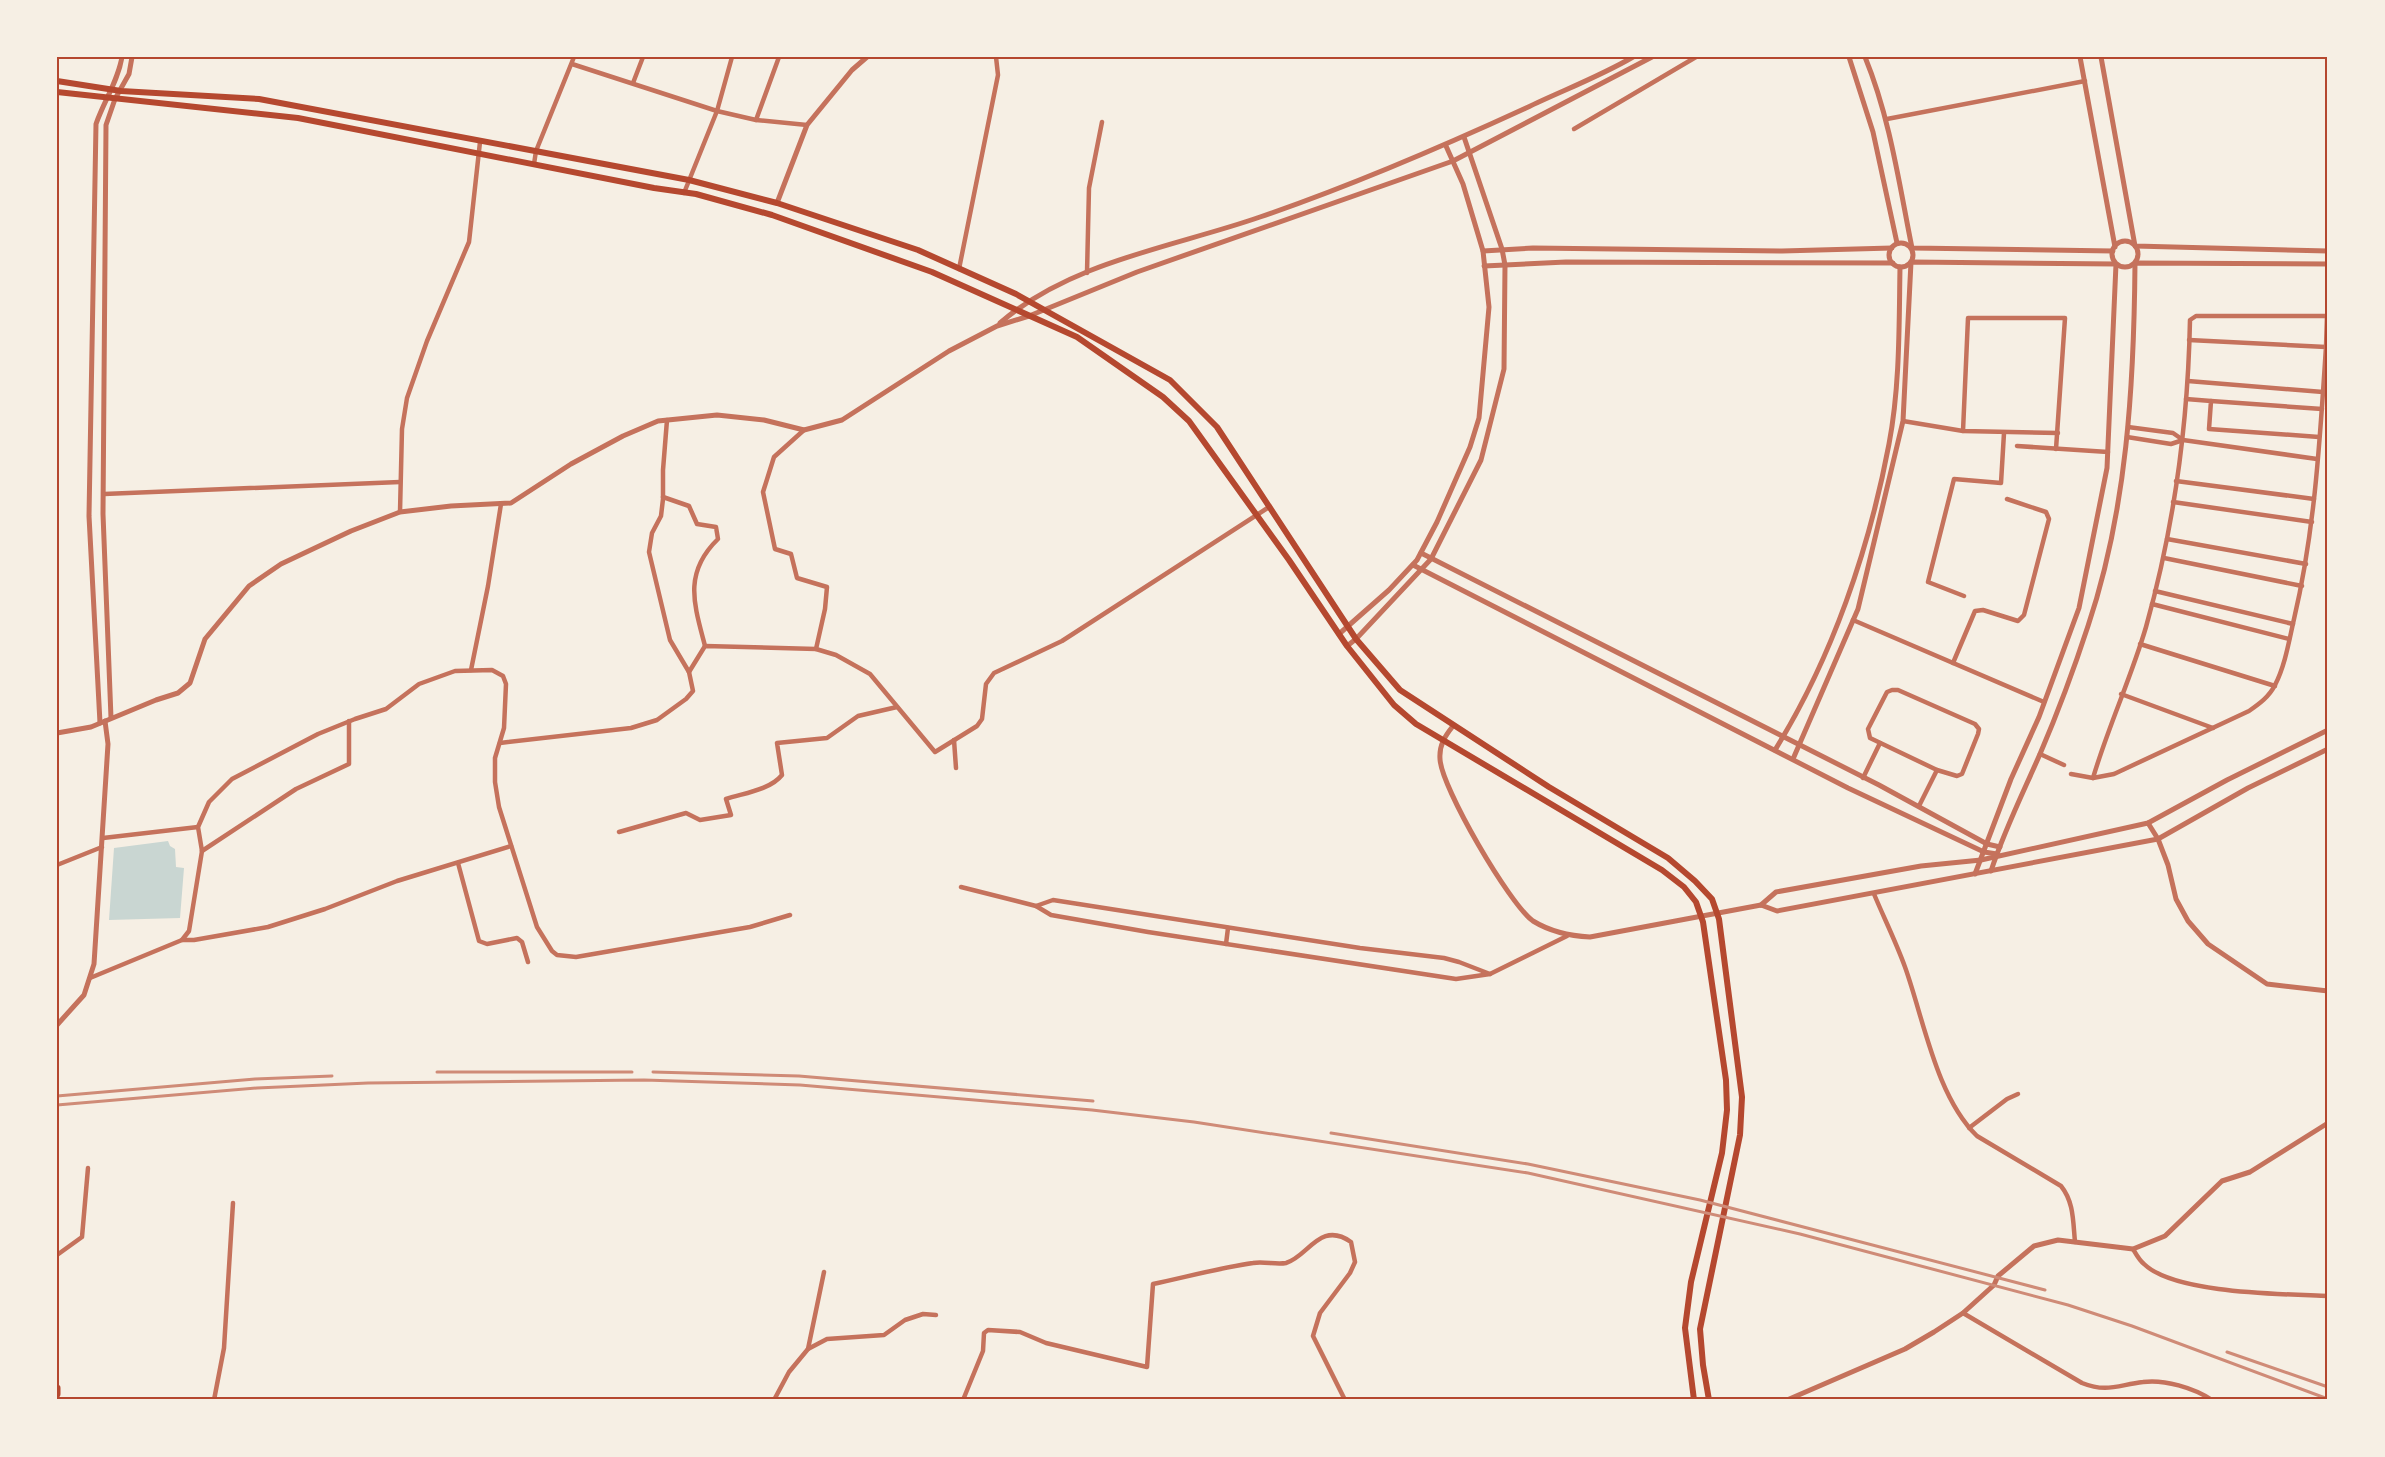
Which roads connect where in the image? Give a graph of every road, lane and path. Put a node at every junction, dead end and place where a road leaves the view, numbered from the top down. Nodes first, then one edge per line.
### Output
1 (122, 57) edge
2 (132, 57) edge
3 (574, 57) edge
4 (643, 57) edge
5 (732, 57) edge
6 (779, 57) edge
7 (867, 57) edge
8 (996, 57) edge
9 (1617, 57) edge
10 (1633, 57) edge
11 (1652, 57) edge
12 (1696, 57) edge
13 (1849, 57) edge
14 (1865, 57) edge
15 (2080, 57) edge
16 (2101, 57) edge
17 (1622, 63) junction
18 (572, 64) junction
19 (57, 81) edge
20 (2085, 81) junction
21 (633, 83) junction
22 (112, 88) junction
23 (121, 91) junction
24 (57, 92) edge
25 (105, 98) junction
26 (115, 99) junction
27 (717, 111) junction
28 (1887, 119) junction
29 (756, 120) junction
30 (1102, 122) dead end
31 (807, 125) junction
32 (1574, 129) dead end
33 (1464, 137) junction
34 (480, 142) junction
35 (1446, 146) junction
36 (537, 151) junction
37 (478, 153) junction
38 (1470, 154) junction
39 (1453, 161) junction
40 (534, 164) junction
41 (689, 180) junction
42 (684, 193) junction
43 (777, 203) junction
44 (1897, 243) junction
45 (2135, 246) junction
46 (1892, 248) junction
47 (1912, 248) junction
48 (1502, 249) junction
49 (2114, 249) junction
50 (1483, 251) junction
51 (2328, 252) edge
52 (1911, 262) junction
53 (1893, 263) junction
54 (2135, 263) junction
55 (2116, 264) junction
56 (2328, 264) edge
57 (1505, 265) junction
58 (1484, 266) junction
59 (1900, 267) junction
60 (959, 269) junction
61 (1087, 273) junction
62 (1029, 302) junction
63 (1015, 310) junction
64 (1043, 310) junction
65 (1029, 316) junction
66 (997, 326) junction
67 (2189, 340) junction
68 (2326, 347) junction
69 (2187, 381) junction
70 (2323, 392) junction
71 (2186, 399) junction
72 (2211, 401) junction
73 (2322, 409) junction
74 (667, 420) junction
75 (1903, 421) junction
76 (2128, 427) junction
77 (804, 430) junction
78 (1963, 431) junction
79 (2004, 433) junction
80 (2058, 433) junction
81 (2127, 437) junction
82 (2319, 437) junction
83 (2183, 440) junction
84 (2017, 446) dead end
85 (2056, 449) junction
86 (2108, 453) junction
87 (2318, 459) junction
88 (2176, 481) junction
89 (400, 483) junction
90 (104, 494) junction
91 (663, 497) junction
92 (2007, 499) dead end
93 (2314, 499) junction
94 (2173, 502) junction
95 (501, 504) junction
96 (1269, 507) junction
97 (400, 512) junction
98 (1256, 516) junction
99 (2312, 522) junction
100 (2167, 539) junction
101 (1421, 553) junction
102 (2164, 558) junction
103 (1431, 559) junction
104 (2306, 564) junction
105 (1413, 565) junction
106 (1421, 570) junction
107 (2302, 586) junction
108 (2155, 591) junction
109 (1964, 596) dead end
110 (2152, 604) junction
111 (1853, 620) junction
112 (2293, 624) junction
113 (1348, 626) junction
114 (1339, 634) junction
115 (1356, 639) junction
116 (2289, 639) junction
117 (2140, 644) junction
118 (705, 646) junction
119 (1347, 646) junction
120 (816, 649) junction
121 (1953, 663) junction
122 (471, 670) junction
123 (689, 672) junction
124 (2275, 686) junction
125 (2121, 694) junction
126 (2044, 702) junction
127 (897, 707) junction
128 (106, 721) junction
129 (350, 721) junction
130 (1453, 726) junction
131 (2213, 728) junction
132 (2328, 730) edge
133 (57, 733) edge
134 (1783, 737) junction
135 (954, 740) junction
136 (1443, 740) junction
137 (500, 743) junction
138 (1880, 743) junction
139 (1798, 745) junction
140 (2328, 749) edge
141 (1775, 750) junction
142 (2040, 754) junction
143 (1794, 759) junction
144 (2064, 765) dead end
145 (956, 768) dead end
146 (1937, 770) junction
147 (2072, 774) dead end
148 (1863, 778) junction
149 (2093, 778) junction
150 (1919, 806) junction
151 (2148, 823) junction
152 (198, 827) junction
153 (620, 832) dead end
154 (103, 838) junction
155 (2158, 839) junction
156 (1987, 844) junction
157 (103, 846) junction
158 (511, 846) junction
159 (2000, 847) junction
160 (202, 851) junction
161 (1984, 852) junction
162 (1996, 855) junction
163 (1981, 860) junction
164 (458, 863) junction
165 (57, 865) edge
166 (1991, 871) junction
167 (1975, 874) junction
168 (961, 886) dead end
169 (1874, 894) junction
170 (1761, 905) junction
171 (1036, 906) junction
172 (790, 915) dead end
173 (1228, 928) junction
174 (1567, 936) junction
175 (182, 940) junction
176 (1226, 944) junction
177 (528, 962) dead end
178 (1490, 974) junction
179 (90, 978) junction
180 (2328, 991) edge
181 (57, 1025) edge
182 (2018, 1094) dead end
183 (2328, 1123) edge
184 (1969, 1128) junction
185 (88, 1168) dead end
186 (233, 1203) dead end
187 (2075, 1242) junction
188 (2133, 1249) junction
189 (57, 1255) edge
190 (824, 1272) dead end
191 (2328, 1296) edge
192 (1964, 1313) junction
193 (936, 1315) dead end
194 (808, 1349) junction
195 (57, 1388) edge
196 (57, 1394) edge
197 (214, 1400) edge
198 (774, 1400) edge
199 (963, 1400) edge
200 (1345, 1400) edge
201 (1694, 1400) edge
202 (1709, 1400) edge
203 (1787, 1400) edge
204 (2212, 1400) edge

1 - 22 street
2 - 23 street
3 - 18 street
4 - 21 street
5 - 27 street
6 - 29 street
7 - 31 street
8 - 60 street
9 - 17 street
10 - 17 street
11 - 38 street
12 - 32 street
13 - 44 street
14 - 28 street
15 - 20 street
16 - 45 street
17 - 33 street
18 - 21 street
18 - 36 street
19 - 22 main road
20 - 28 street
20 - 49 street
21 - 27 street
22 - 23 main road
22 - 25 street
23 - 26 street
23 - 34 main road
24 - 25 main road
25 - 26 main road
25 - 128 street
26 - 37 main road
26 - 90 street
27 - 29 street
27 - 41 street
28 - 47 street
29 - 31 street
30 - 61 street
31 - 43 street
33 - 35 street
33 - 38 street
34 - 36 main road
34 - 37 street
35 - 39 street
35 - 61 street
36 - 40 street
36 - 41 main road
37 - 40 main road
37 - 89 street
38 - 39 street
38 - 48 street
39 - 50 street
39 - 64 street
40 - 42 main road
41 - 42 street
41 - 43 main road
42 - 63 main road
43 - 60 main road
44 - 46 street
44 - 47 street
45 - 49 street
45 - 51 street
45 - 54 street
46 - 48 street
46 - 53 street
47 - 49 street
47 - 52 street
48 - 50 street
48 - 57 street
49 - 55 street
50 - 58 street
52 - 55 street
52 - 59 street
52 - 75 street
53 - 57 street
53 - 59 street
54 - 55 street
54 - 56 street
54 - 76 street
55 - 86 street
57 - 58 street
57 - 103 street
58 - 101 street
59 - 134 street
60 - 62 main road
61 - 62 street
62 - 63 street
62 - 64 main road
63 - 65 main road
63 - 66 street
64 - 65 street
64 - 96 main road
65 - 66 street
65 - 98 main road
66 - 77 street
67 - 68 street
67 - 68 street
67 - 69 street
68 - 70 street
69 - 70 street
69 - 71 street
70 - 73 street
71 - 72 street
71 - 83 street
72 - 73 street
72 - 82 street
73 - 82 street
74 - 77 street
74 - 91 street
74 - 95 street
75 - 78 street
75 - 111 street
76 - 81 street
76 - 83 street
77 - 120 street
78 - 79 street
78 - 80 street
79 - 80 street
79 - 109 street
80 - 85 street
81 - 83 street
81 - 142 street
82 - 87 street
83 - 87 street
83 - 88 street
84 - 85 street
85 - 86 street
86 - 126 street
87 - 93 street
88 - 93 street
88 - 94 street
89 - 90 street
89 - 97 street
90 - 128 street
91 - 118 street
91 - 123 street
92 - 121 street
93 - 99 street
94 - 99 street
94 - 100 street
95 - 97 street
95 - 122 street
96 - 98 street
96 - 113 main road
97 - 128 street
98 - 114 main road
98 - 135 street
99 - 104 street
100 - 102 street
100 - 104 street
101 - 103 street
101 - 105 street
102 - 107 street
102 - 108 street
103 - 106 street
103 - 134 street
104 - 107 street
105 - 106 street
105 - 113 street
106 - 115 street
106 - 141 street
107 - 112 street
108 - 110 street
108 - 112 street
110 - 116 street
110 - 117 street
111 - 121 street
111 - 139 street
112 - 116 street
113 - 114 street
113 - 115 main road
114 - 119 main road
115 - 119 street
115 - 130 main road
116 - 124 street
117 - 124 street
117 - 125 street
118 - 120 street
118 - 123 street
119 - 136 main road
120 - 127 street
121 - 126 street
122 - 129 street
122 - 137 street
123 - 137 street
124 - 131 street
125 - 131 street
125 - 149 street
126 - 156 street
127 - 135 street
127 - 153 street
128 - 133 street
128 - 154 street
129 - 152 street
129 - 160 street
130 - 136 street
130 - 202 main road
131 - 149 street
132 - 151 street
134 - 139 street
134 - 141 street
135 - 145 street
136 - 174 street
136 - 201 main road
137 - 158 street
138 - 146 street
138 - 146 street
138 - 148 street
139 - 143 street
139 - 148 street
140 - 155 street
141 - 143 street
142 - 144 street
142 - 159 street
143 - 161 street
146 - 150 street
147 - 149 street
148 - 150 street
150 - 156 street
151 - 155 street
151 - 162 street
152 - 154 street
152 - 160 street
154 - 157 street
155 - 166 street
155 - 180 street
156 - 159 street
156 - 161 street
157 - 165 street
157 - 179 street
158 - 164 street
158 - 172 street
159 - 162 street
160 - 175 street
161 - 162 street
161 - 163 street
162 - 163 street
162 - 166 street
163 - 167 street
163 - 170 street
164 - 175 street
164 - 177 street
166 - 167 street
167 - 169 street
168 - 171 street
169 - 170 street
169 - 184 street
170 - 174 street
171 - 173 street
171 - 176 street
173 - 176 street
173 - 178 street
174 - 178 street
175 - 179 street
176 - 178 street
179 - 181 street
182 - 184 street
183 - 188 street
184 - 187 street
185 - 189 street
186 - 197 street
187 - 188 street
187 - 192 street
188 - 191 street
190 - 194 street
192 - 203 street
192 - 204 street
193 - 194 street
194 - 198 street
195 - 196 main road
199 - 200 street

